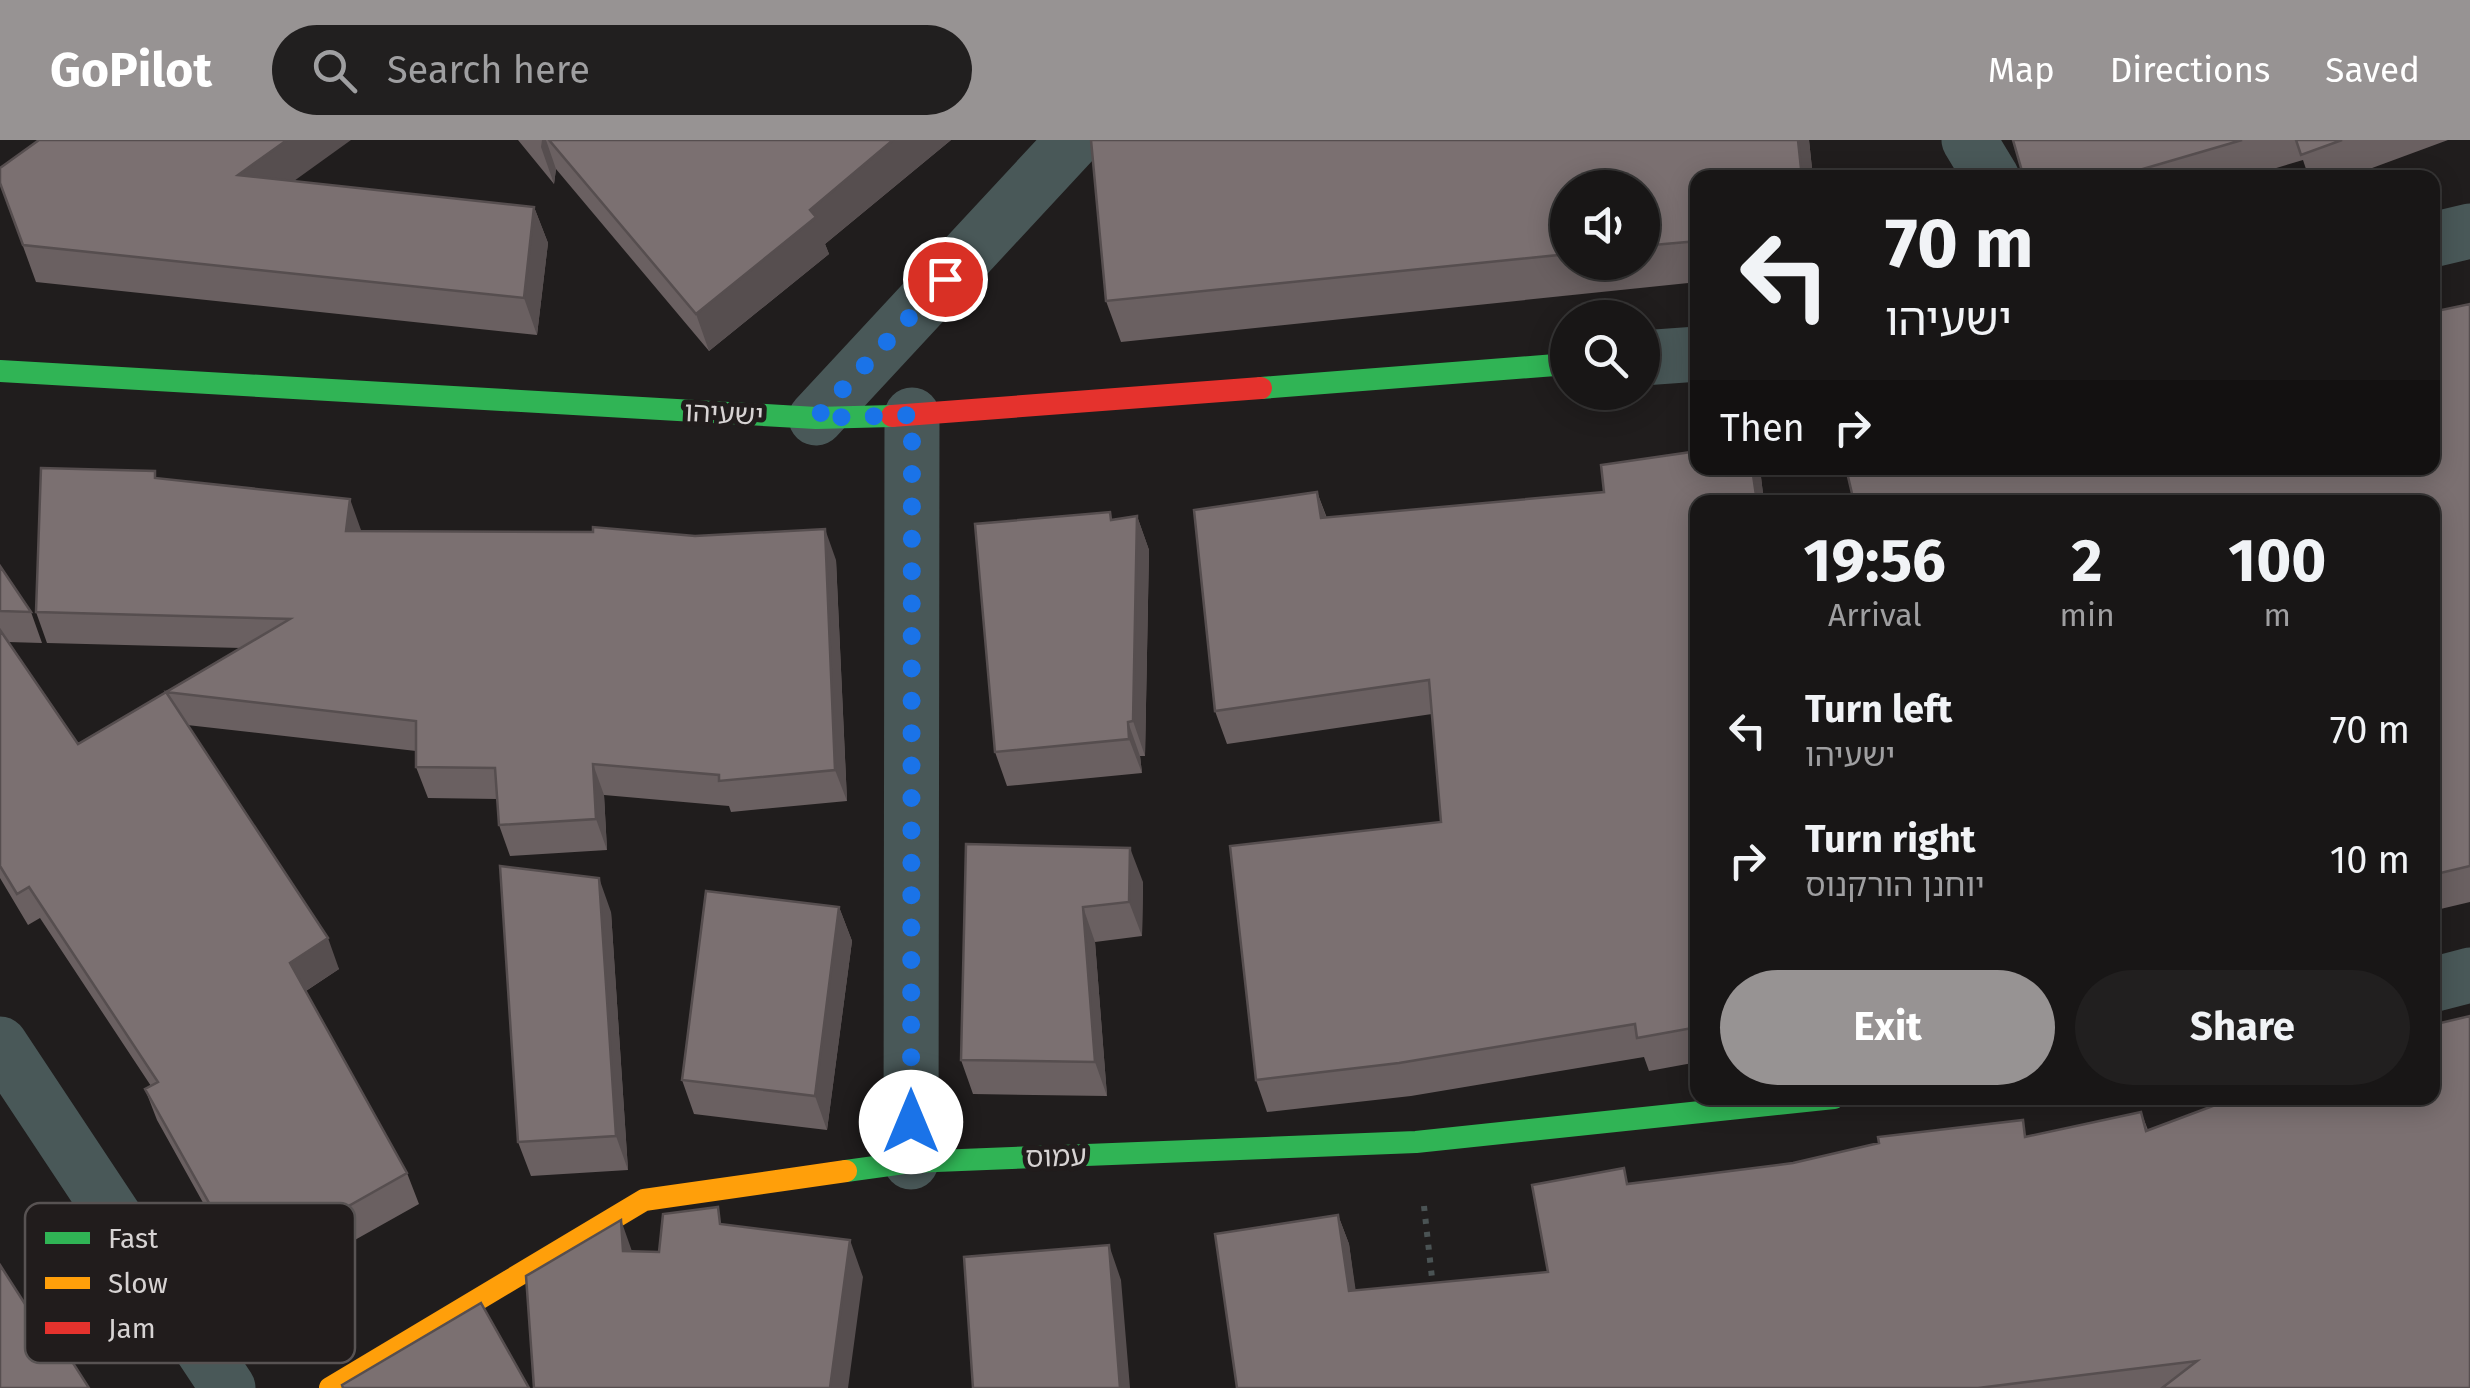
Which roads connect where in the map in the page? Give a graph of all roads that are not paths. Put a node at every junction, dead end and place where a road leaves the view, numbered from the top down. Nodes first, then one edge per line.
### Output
1 (1074, 140) edge
2 (1969, 140) edge
3 (1987, 170) edge
4 (2470, 231) edge
5 (2440, 238) edge
6 (1690, 355) edge
7 (1660, 357) edge
8 (1550, 365) edge
9 (0, 371) edge
10 (912, 415) junction
11 (816, 418) junction
12 (2470, 976) edge
13 (2440, 982) edge
14 (0, 1044) edge
15 (1768, 1105) edge
16 (911, 1162) junction
17 (105, 1203) edge
18 (211, 1363) edge
19 (228, 1388) edge
20 (330, 1388) edge

1 - 11 street
2 - 3 street
4 - 5 street
6 - 7 street
8 - 10 street, ישעיהו
9 - 11 street, ישעיהו
10 - 11 street, ישעיהו
10 - 16 street
12 - 13 street
14 - 17 street
15 - 16 street, עמוס
16 - 20 street, עמוס
18 - 19 street

